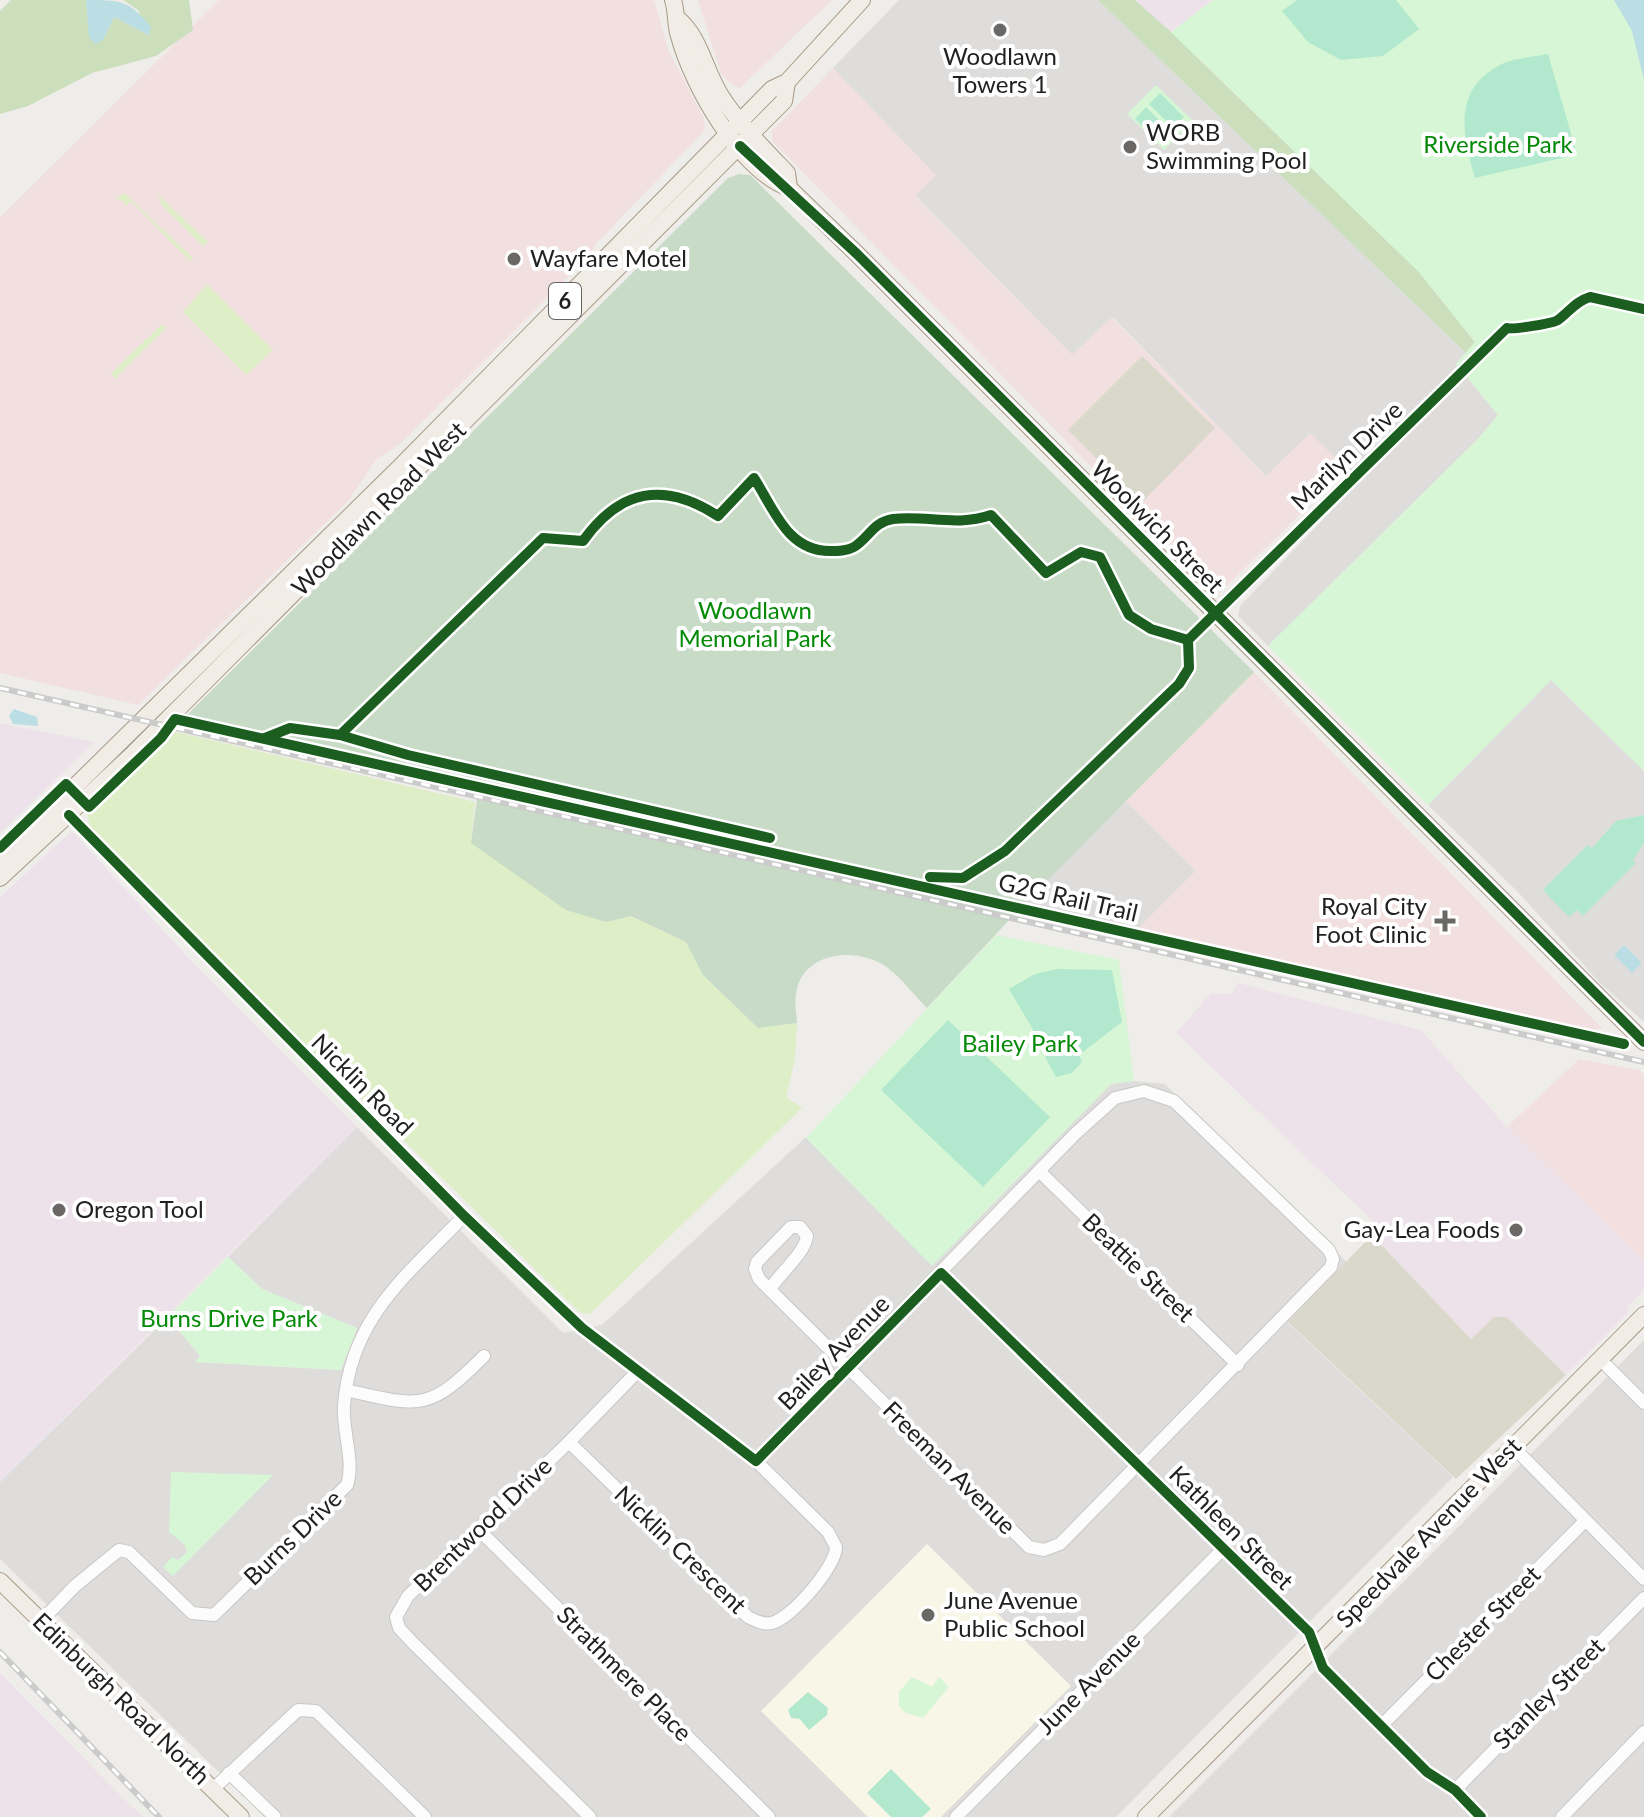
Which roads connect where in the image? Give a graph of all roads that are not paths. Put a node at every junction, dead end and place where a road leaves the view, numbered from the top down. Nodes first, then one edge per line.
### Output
1 (673, 0) edge
2 (862, 0) edge
3 (740, 134) junction
4 (1507, 328) dead end
5 (1215, 614) junction
6 (63, 809) junction
7 (0, 860) edge
8 (0, 878) edge
9 (1644, 1042) edge
10 (1039, 1171) junction
11 (464, 1216) junction
12 (1333, 1259) joint
13 (941, 1273) junction
14 (770, 1289) junction
15 (1644, 1315) edge
16 (484, 1356) dead end
17 (1600, 1359) junction
18 (1238, 1365) junction
19 (846, 1367) junction
20 (636, 1373) junction
21 (346, 1390) junction
22 (1644, 1403) edge
23 (569, 1442) junction
24 (1513, 1447) junction
25 (756, 1461) junction
26 (1139, 1465) junction
27 (1585, 1521) junction
28 (479, 1530) junction
29 (1222, 1550) junction
30 (1644, 1579) edge
31 (0, 1581) edge
32 (1644, 1598) edge
33 (41, 1621) junction
34 (1313, 1650) junction
35 (1381, 1726) junction
36 (1644, 1732) edge
37 (229, 1773) junction
38 (213, 1789) junction
39 (1455, 1790) junction
40 (241, 1817) edge
41 (275, 1817) edge
42 (425, 1817) edge
43 (590, 1817) edge
44 (769, 1817) edge
45 (956, 1817) edge
46 (1146, 1817) edge
47 (1481, 1817) edge
48 (1562, 1817) edge

1 - 3 main road, Woolwich Street
2 - 3 main road, Woodlawn Road West
3 - 5 main road, Woolwich Street
3 - 6 main road, Woodlawn Road West / 6
4 - 5 street, Marilyn Drive
5 - 9 main road, Woolwich Street
6 - 7 main road, Woodlawn Road West / 6
6 - 8 main road, Woodlawn Road West / 6
6 - 11 street, Nicklin Road
10 - 12 street, Bailey Avenue
10 - 13 street, Bailey Avenue
10 - 18 street, Beattie Street
11 - 20 street, Nicklin Road
11 - 21 street, Burns Drive
12 - 18 street, Freeman Avenue
13 - 19 street, Bailey Avenue
13 - 26 street, Kathleen Street
14 - 14 street
14 - 19 street, Freeman Avenue
15 - 17 main road, Speedvale Avenue West
16 - 21 street
17 - 22 street
17 - 24 main road, Speedvale Avenue West
18 - 26 street, Freeman Avenue
19 - 25 street, Bailey Avenue
19 - 26 street, Freeman Avenue
20 - 23 street, Brentwood Drive
20 - 25 street, Nicklin Crescent
21 - 33 street, Burns Drive
23 - 25 street, Nicklin Crescent
23 - 28 street, Brentwood Drive
24 - 27 street
24 - 34 main road, Speedvale Avenue West
26 - 29 street, Kathleen Street
27 - 30 street
27 - 35 street, Chester Street
28 - 43 street, Brentwood Drive
28 - 44 street, Strathmere Place
29 - 34 street, Kathleen Street
29 - 45 street, June Avenue
31 - 33 main road, Edinburgh Road North
32 - 39 street, Stanley Street
33 - 38 main road, Edinburgh Road North
34 - 35 street, Kathleen Street
34 - 46 main road, Speedvale Avenue West
35 - 39 street, Kathleen Street
36 - 48 street
37 - 38 street
37 - 41 street
37 - 42 street
38 - 40 main road, Edinburgh Road North
39 - 47 street, Kathleen Street

